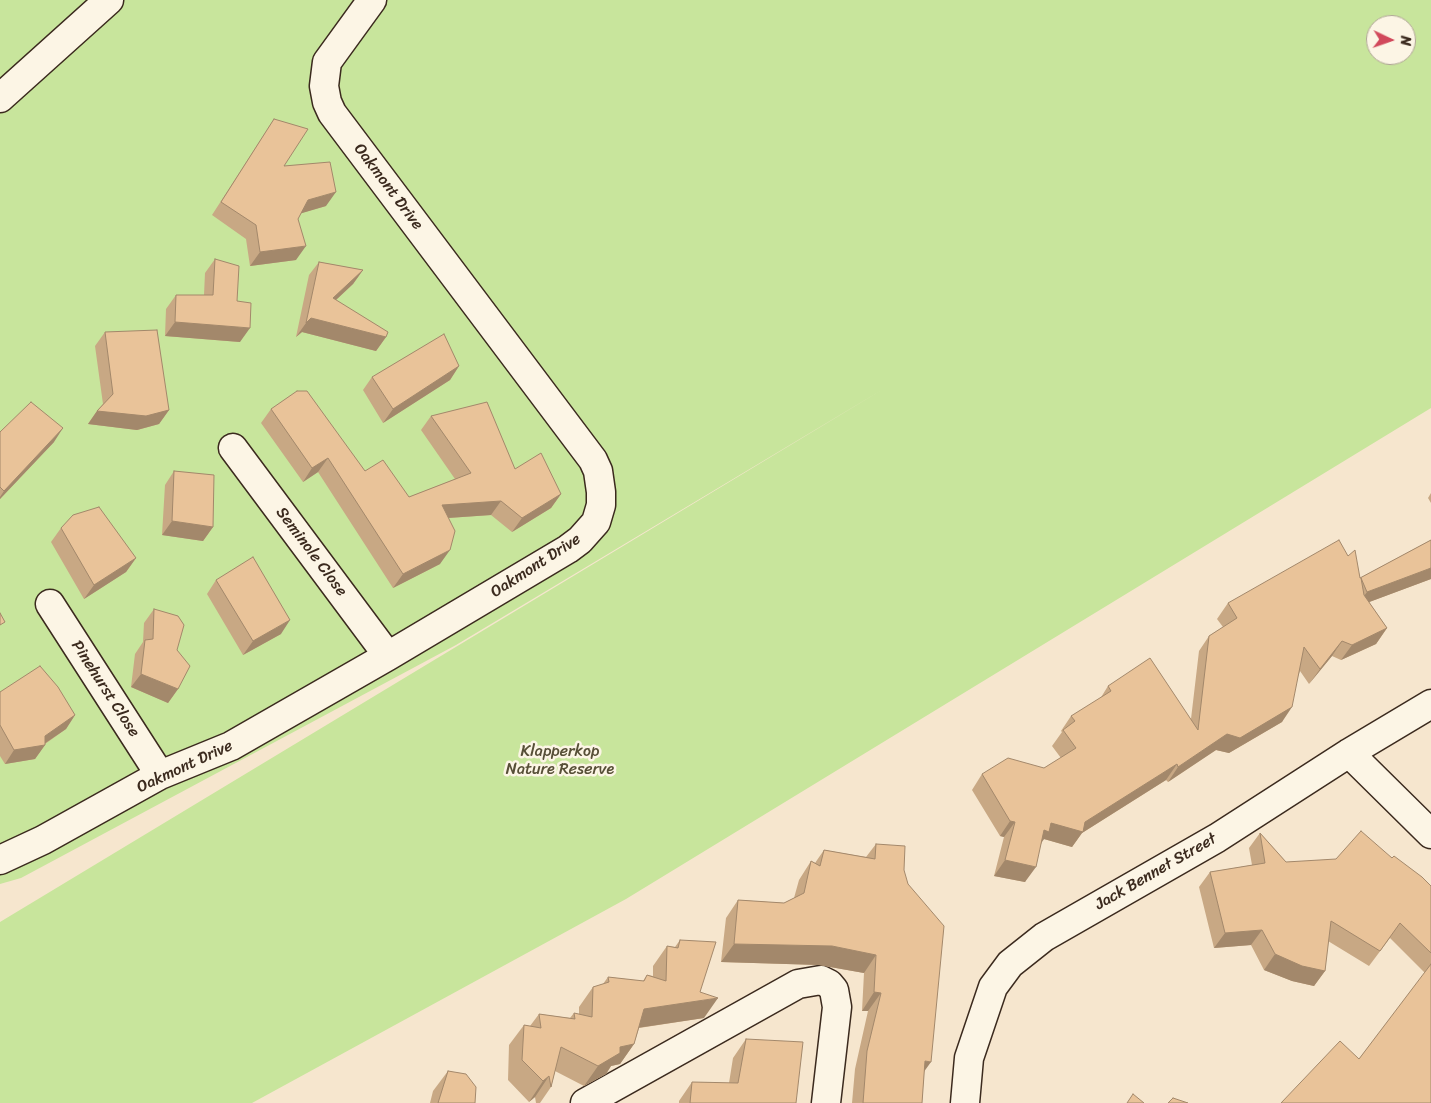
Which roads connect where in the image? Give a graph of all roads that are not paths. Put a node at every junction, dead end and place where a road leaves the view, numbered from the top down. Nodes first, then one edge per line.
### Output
1 (110, 0) edge
2 (372, 0) edge
3 (0, 98) edge
4 (233, 448) dead end
5 (50, 604) dead end
6 (388, 656) junction
7 (1431, 704) edge
8 (1349, 753) junction
9 (160, 775) junction
10 (1431, 834) edge
11 (0, 860) edge
12 (586, 1103) edge
13 (826, 1103) edge
14 (966, 1103) edge

1 - 3 street
2 - 6 street, Oakmont Drive
4 - 6 street, Seminole Close
5 - 9 street, Pinehurst Close
6 - 9 street, Oakmont Drive
7 - 8 street, Jack Bennet Street
8 - 10 street
8 - 14 street, Jack Bennet Street
9 - 11 street, Oakmont Drive
12 - 13 street

